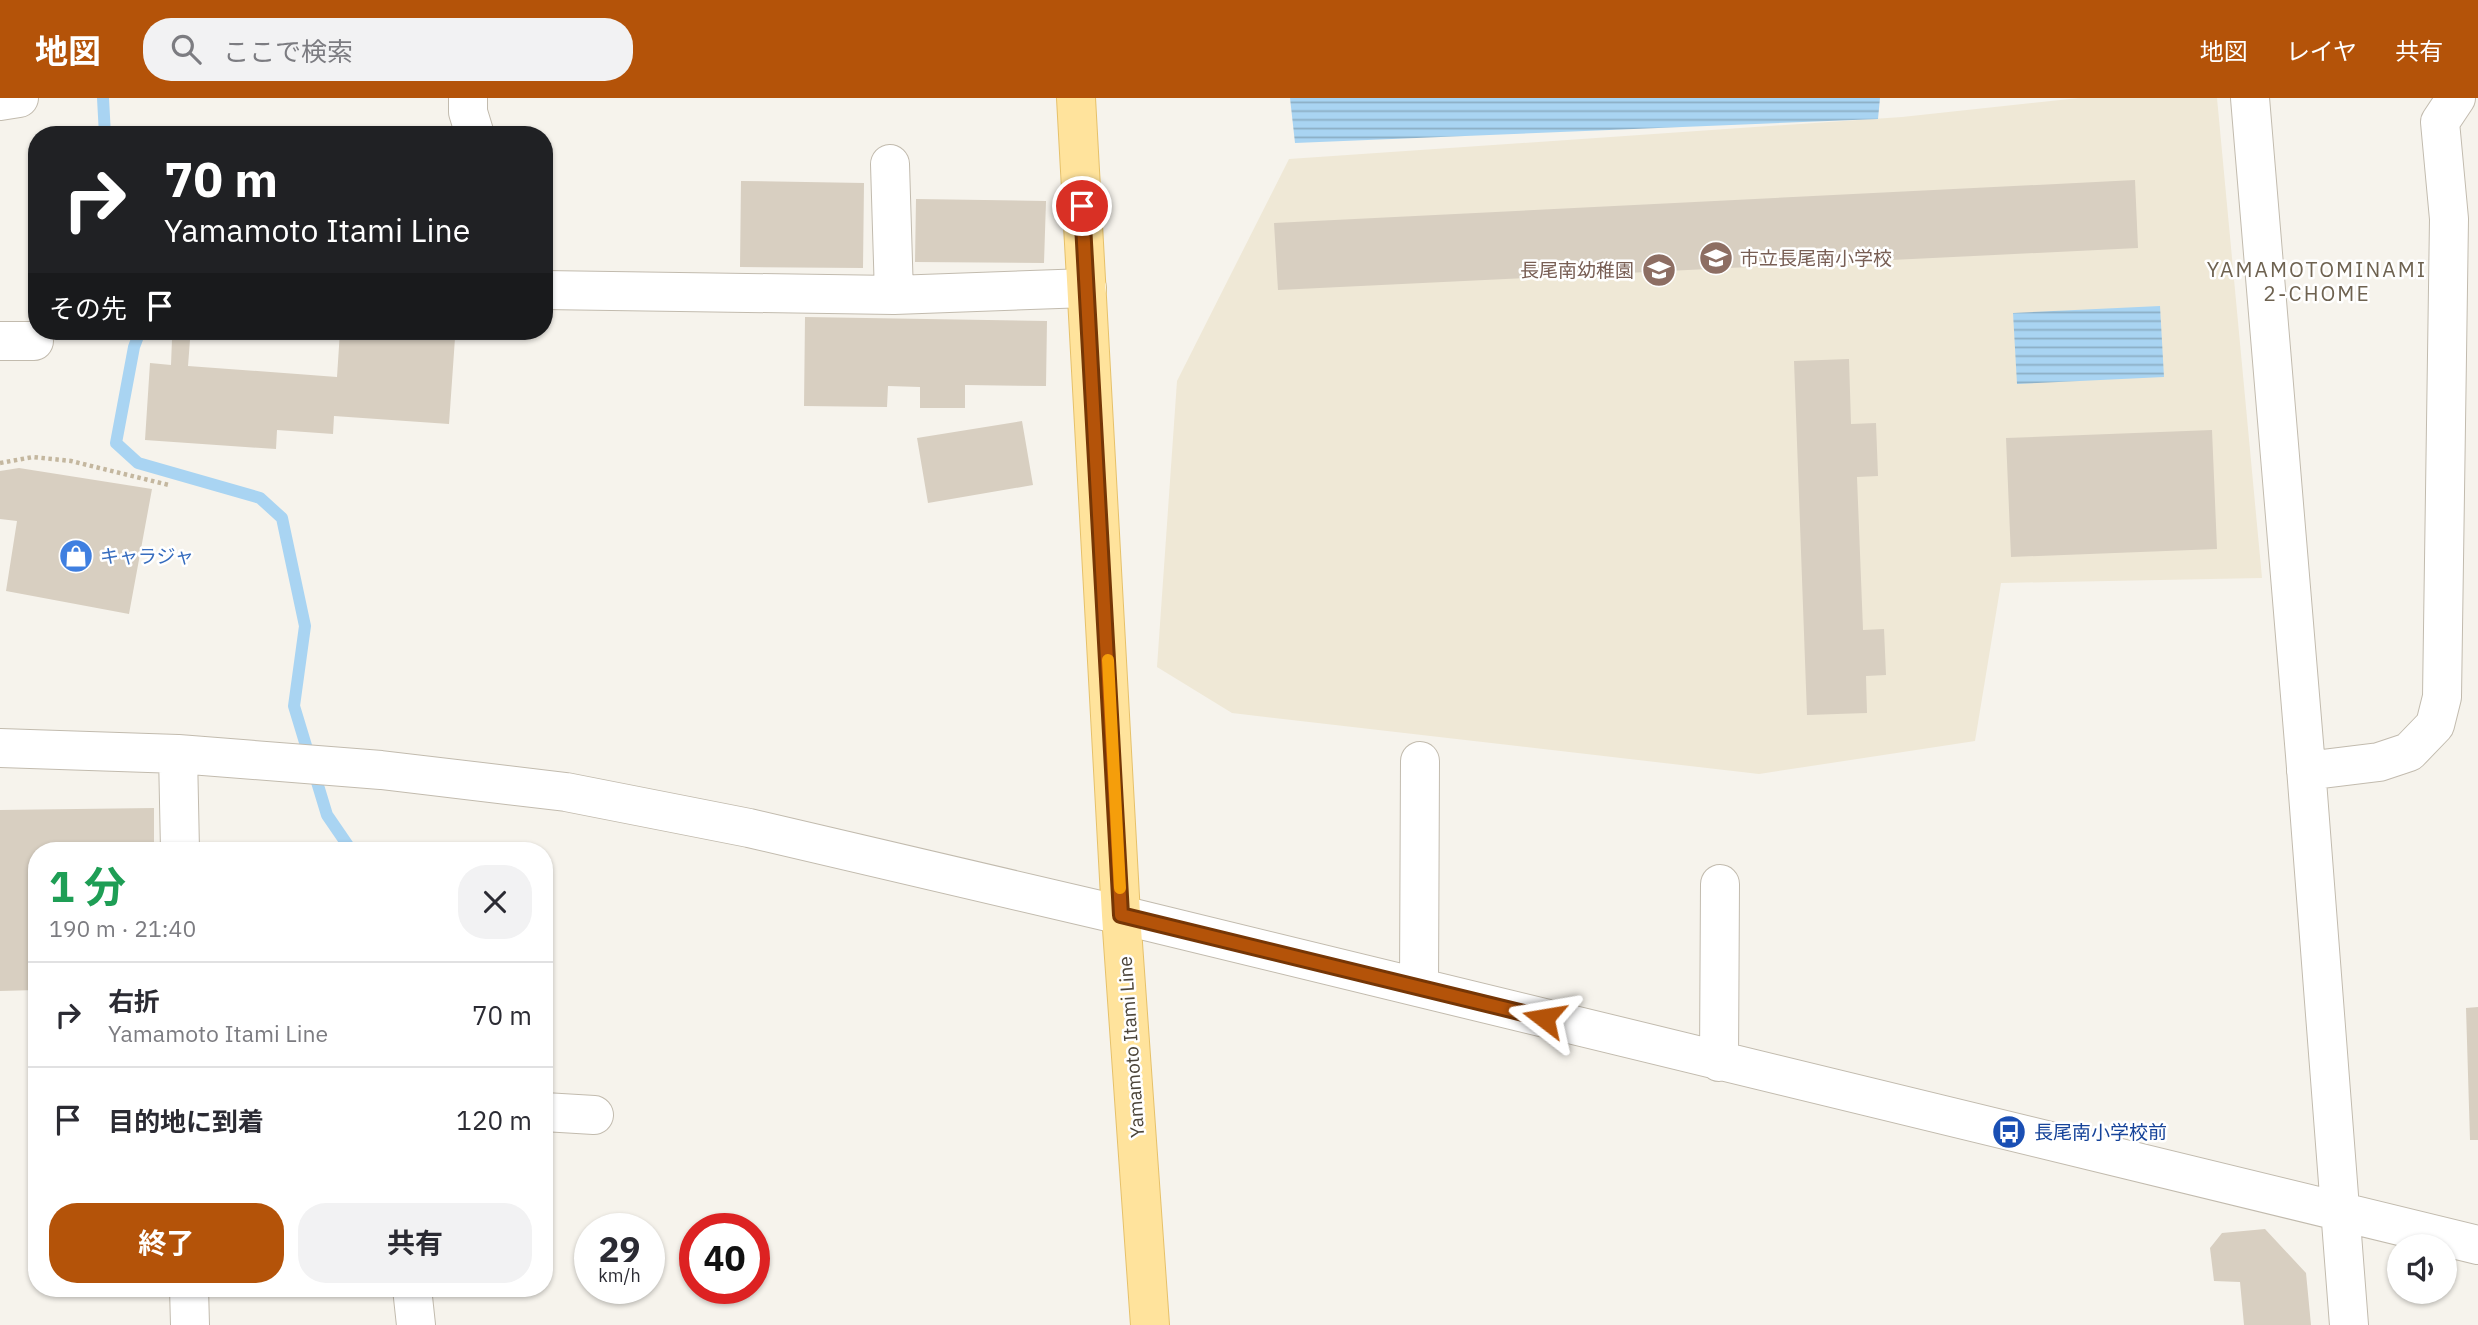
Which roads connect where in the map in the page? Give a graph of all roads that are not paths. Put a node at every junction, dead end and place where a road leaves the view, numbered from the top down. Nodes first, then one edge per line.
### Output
1 (19, 98) edge
2 (468, 98) edge
3 (1076, 98) edge
4 (2250, 98) edge
5 (2456, 98) edge
6 (0, 101) edge
7 (472, 126) edge
8 (890, 164) dead end
9 (1087, 288) junction
10 (553, 290) edge
11 (894, 295) junction
12 (0, 748) edge
13 (178, 754) junction
14 (1420, 761) dead end
15 (2306, 771) junction
16 (180, 842) edge
17 (1720, 884) dead end
18 (1121, 915) junction
19 (1419, 987) junction
20 (1719, 1062) junction
21 (553, 1113) edge
22 (594, 1115) dead end
23 (2340, 1212) junction
24 (2478, 1245) edge
25 (189, 1297) edge
26 (413, 1297) edge
27 (190, 1325) edge
28 (416, 1325) edge
29 (1150, 1325) edge
30 (2349, 1325) edge

1 - 6 street
2 - 7 street
3 - 9 main road, Yamamoto Itami Line
4 - 15 street
5 - 15 street
8 - 11 street
9 - 11 street
9 - 18 main road, Yamamoto Itami Line
10 - 11 street
12 - 13 street
13 - 16 street
13 - 18 street
14 - 19 street
15 - 23 street
17 - 20 street
18 - 19 street
18 - 29 main road, Yamamoto Itami Line
19 - 20 street
20 - 23 street
21 - 22 street
23 - 24 street
23 - 30 street
25 - 27 street
26 - 28 street

